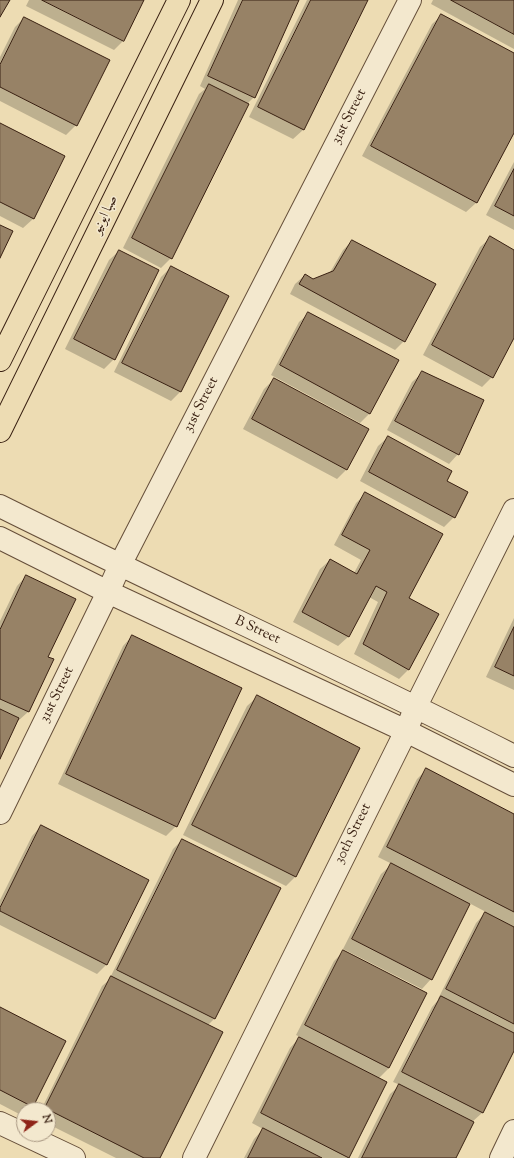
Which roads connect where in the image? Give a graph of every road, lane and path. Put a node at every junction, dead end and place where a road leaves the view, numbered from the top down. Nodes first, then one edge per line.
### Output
1 (179, 0) edge
2 (212, 0) edge
3 (410, 0) edge
4 (0, 360) edge
5 (0, 431) edge
6 (0, 506) edge
7 (514, 510) edge
8 (0, 538) edge
9 (120, 566) junction
10 (108, 592) junction
11 (416, 706) junction
12 (406, 731) junction
13 (514, 756) edge
14 (514, 785) edge
15 (0, 813) edge
16 (0, 1123) edge
17 (514, 1132) edge
18 (74, 1158) edge
19 (194, 1158) edge
20 (501, 1158) edge

1 - 4 main road
2 - 5 main road, صبا ایونیو
3 - 9 street, 31st Street
6 - 9 street, B Street
7 - 11 street, 30th Street
8 - 10 street, B Street
9 - 10 street, 31st Street
9 - 11 street, B Street
10 - 12 street, B Street
10 - 15 street, 31st Street
11 - 12 street, 30th Street
11 - 13 street, B Street
12 - 14 street, B Street
12 - 19 street, 30th Street
16 - 18 street
17 - 20 street

